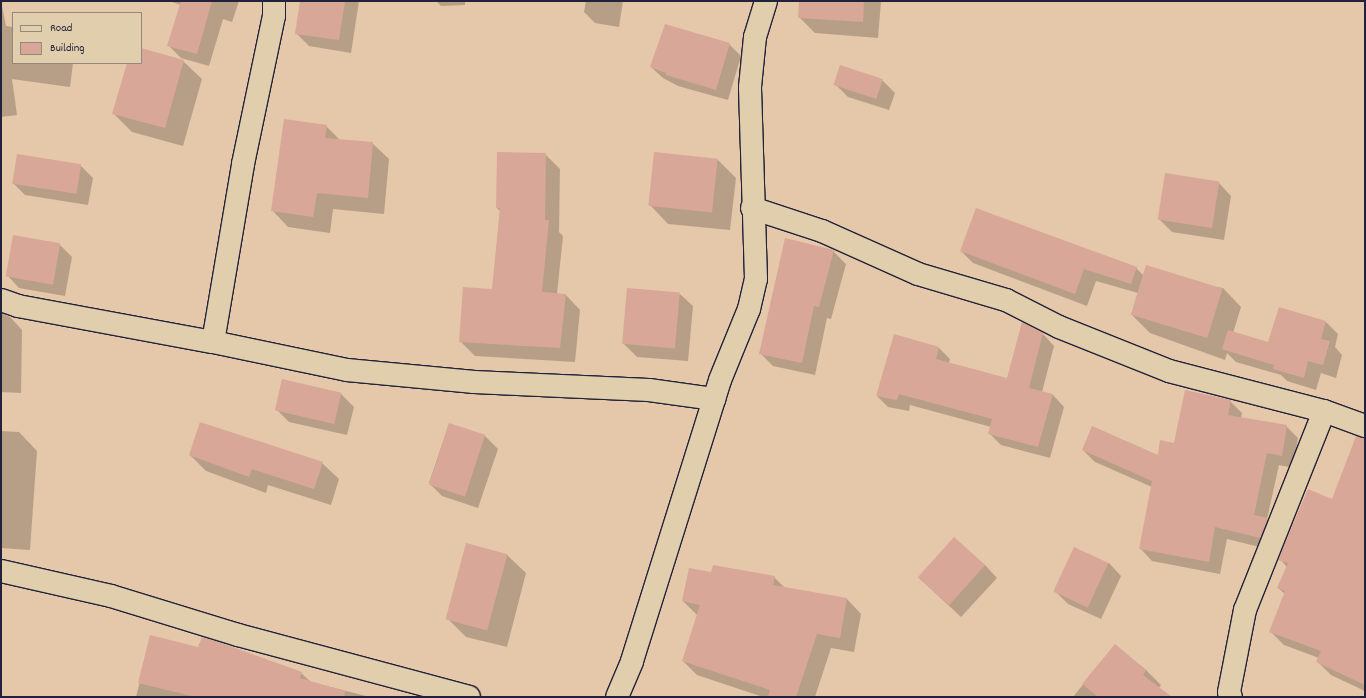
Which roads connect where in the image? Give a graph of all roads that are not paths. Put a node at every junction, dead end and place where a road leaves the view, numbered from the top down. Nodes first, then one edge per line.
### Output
1 (274, 1) edge
2 (766, 1) edge
3 (752, 208) junction
4 (1, 300) edge
5 (213, 342) junction
6 (714, 399) junction
7 (1324, 411) junction
8 (1365, 426) edge
9 (1, 571) edge
10 (469, 697) edge
11 (616, 697) edge
12 (1231, 697) edge

1 - 5 street
2 - 3 street
3 - 6 street
3 - 7 street
4 - 5 street
5 - 6 street
6 - 11 street
7 - 8 street
7 - 12 street
9 - 10 street

